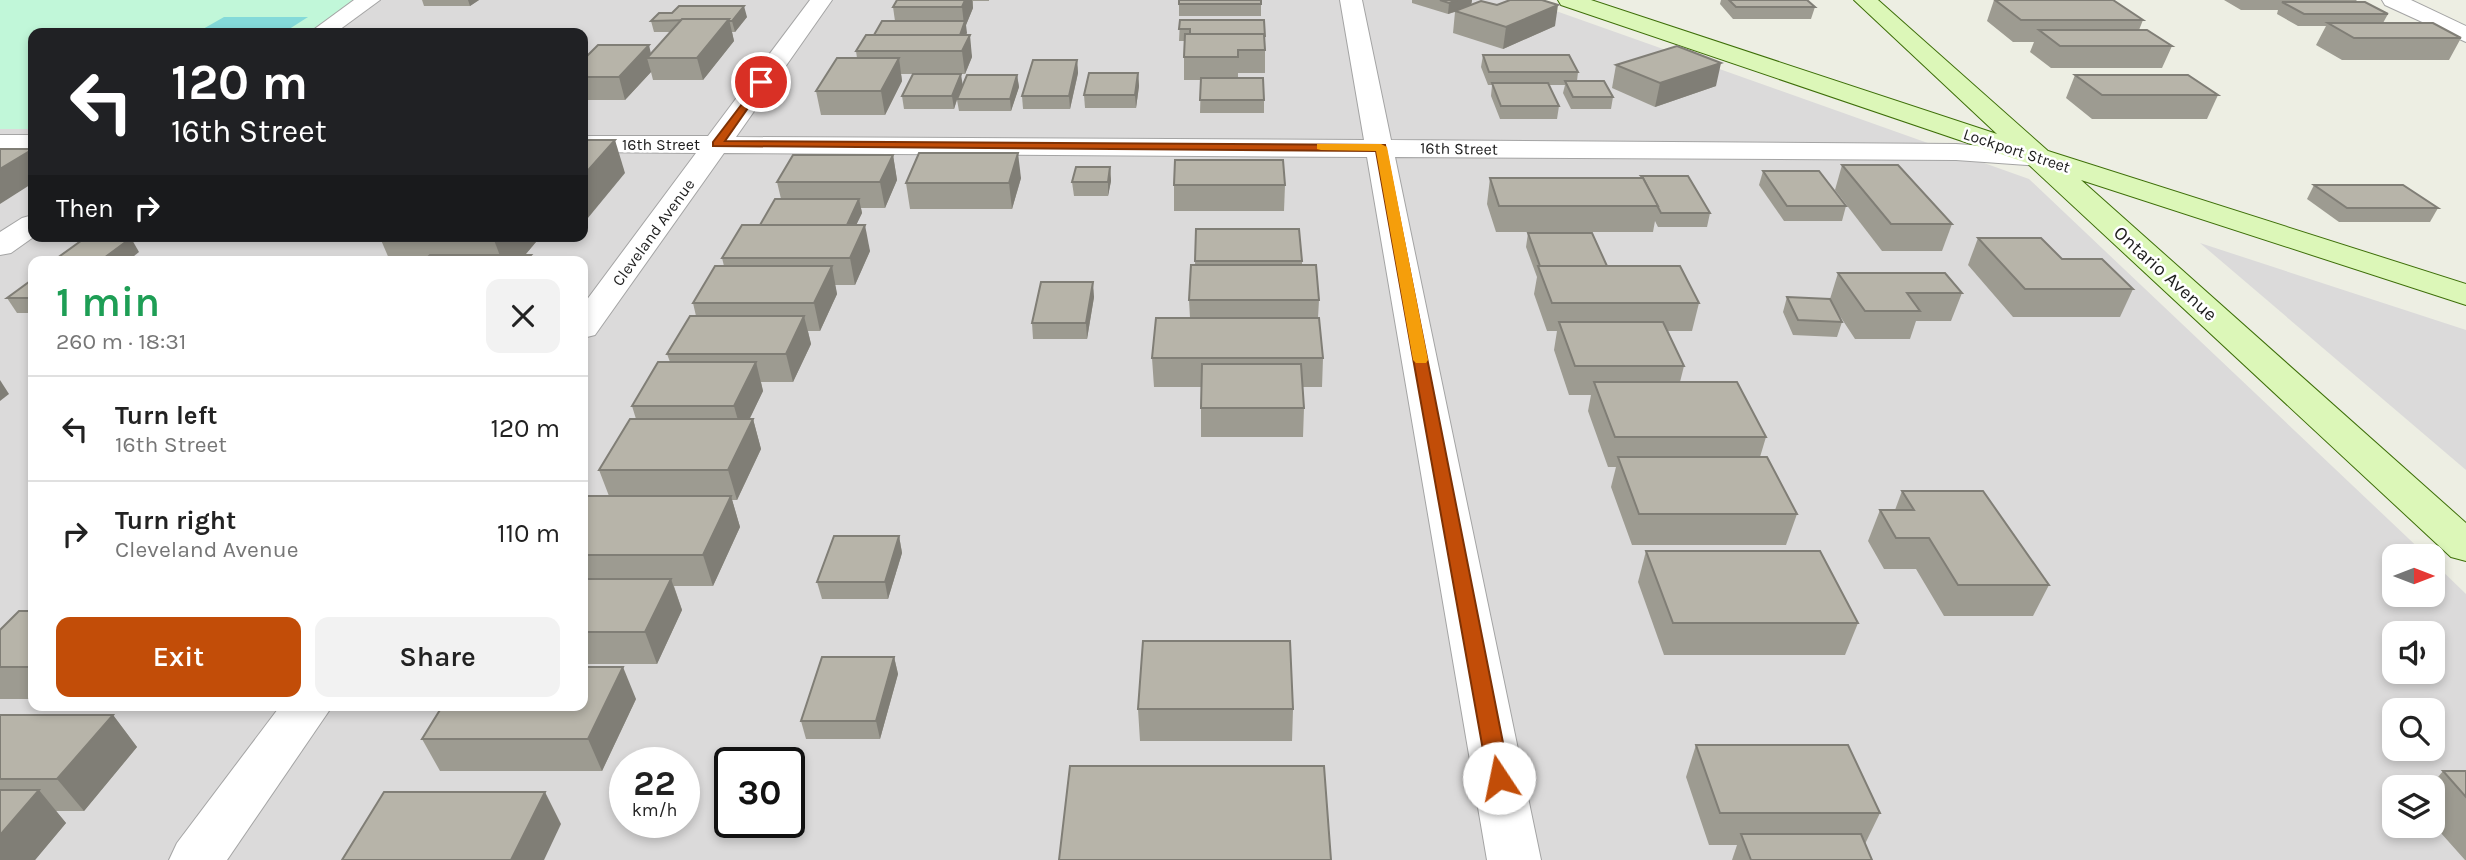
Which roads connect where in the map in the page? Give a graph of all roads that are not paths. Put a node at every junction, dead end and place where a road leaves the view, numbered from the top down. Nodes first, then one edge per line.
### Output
1 (369, 0) edge
2 (821, 0) edge
3 (1351, 0) edge
4 (1569, 0) edge
5 (1865, 0) edge
6 (2393, 0) edge
7 (327, 28) edge
8 (2464, 34) edge
9 (0, 143) edge
10 (28, 143) edge
11 (588, 144) edge
12 (717, 144) junction
13 (1381, 147) junction
14 (2040, 158) junction
15 (28, 227) edge
16 (0, 246) edge
17 (2466, 295) edge
18 (588, 321) edge
19 (2466, 547) edge
20 (305, 711) edge
21 (196, 860) edge
22 (1514, 860) edge

1 - 7 street
2 - 12 street, Cleveland Avenue
3 - 13 street
4 - 14 main road, Lockport Street
5 - 14 main road, Ontario Avenue
6 - 8 street
9 - 10 street
11 - 12 street, 16th Street
12 - 13 street, 16th Street
12 - 18 street, Cleveland Avenue
13 - 14 street, 16th Street
13 - 22 street
14 - 17 main road, Lockport Street
14 - 19 main road, Ontario Avenue
15 - 16 street
20 - 21 street

